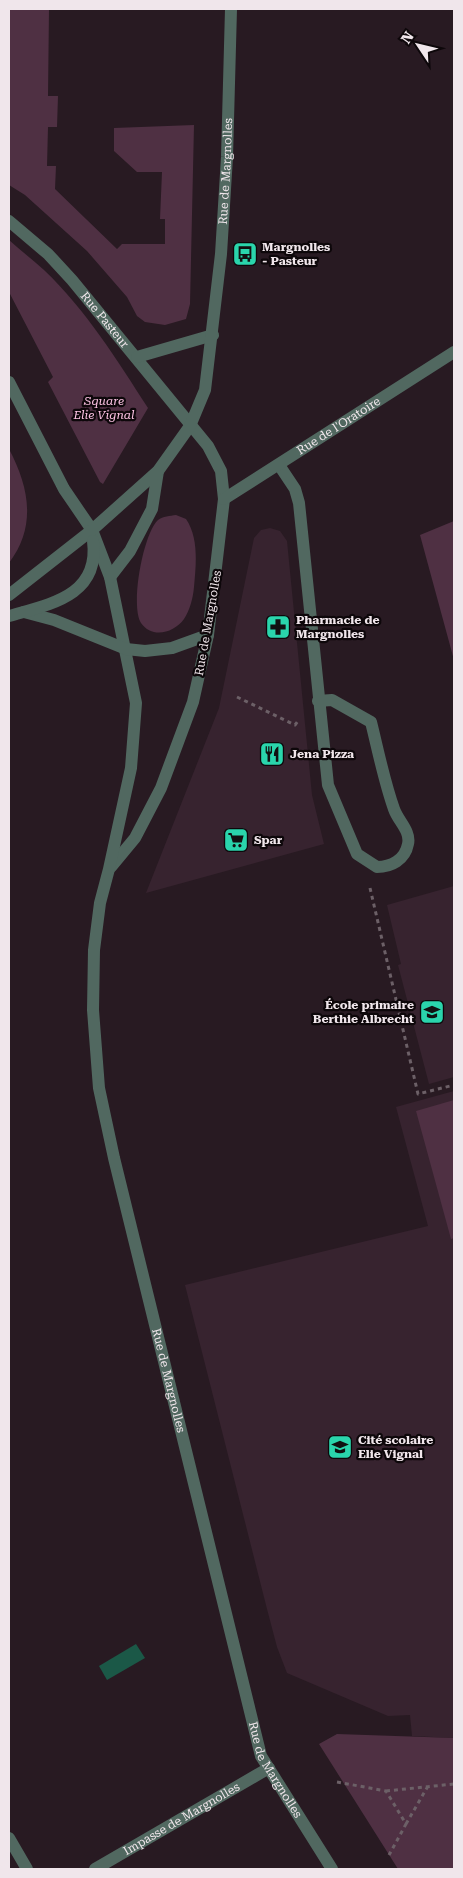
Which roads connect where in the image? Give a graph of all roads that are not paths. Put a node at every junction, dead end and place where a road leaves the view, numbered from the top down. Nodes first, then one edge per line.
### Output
1 (231, 9) edge
2 (9, 221) edge
3 (213, 335) junction
4 (454, 352) edge
5 (137, 357) junction
6 (9, 382) edge
7 (190, 426) junction
8 (279, 465) junction
9 (158, 471) junction
10 (224, 499) junction
11 (92, 530) junction
12 (110, 577) junction
13 (9, 594) edge
14 (24, 612) junction
15 (9, 616) edge
16 (208, 635) junction
17 (126, 649) junction
18 (318, 701) junction
19 (109, 869) junction
20 (268, 1768) junction
21 (9, 1838) edge
22 (26, 1869) edge
23 (95, 1869) edge
24 (332, 1869) edge

1 - 3 street, Rue de Margnolles
2 - 5 street, Rue Pasteur
3 - 5 street
3 - 7 street, Rue de Margnolles
4 - 8 street, Rue de l'Oratoire
5 - 7 street, Rue Pasteur
6 - 11 street
7 - 9 street, Rue de Margnolles
7 - 10 street, Rue de Margnolles
8 - 10 street, Rue de l'Oratoire
8 - 18 street
9 - 11 street, Rue de Margnolles
9 - 12 street, Rue de Margnolles
10 - 16 street, Rue de Margnolles
11 - 12 street, Rue de Margnolles
11 - 13 street
11 - 14 street
12 - 17 street, Rue de Margnolles
14 - 15 street
14 - 17 street
16 - 17 street
16 - 19 street, Rue de Margnolles
17 - 19 street, Rue de Margnolles
18 - 18 street
19 - 20 street, Rue de Margnolles
20 - 23 street, Impasse de Margnolles
20 - 24 street, Rue de Margnolles
21 - 22 street

